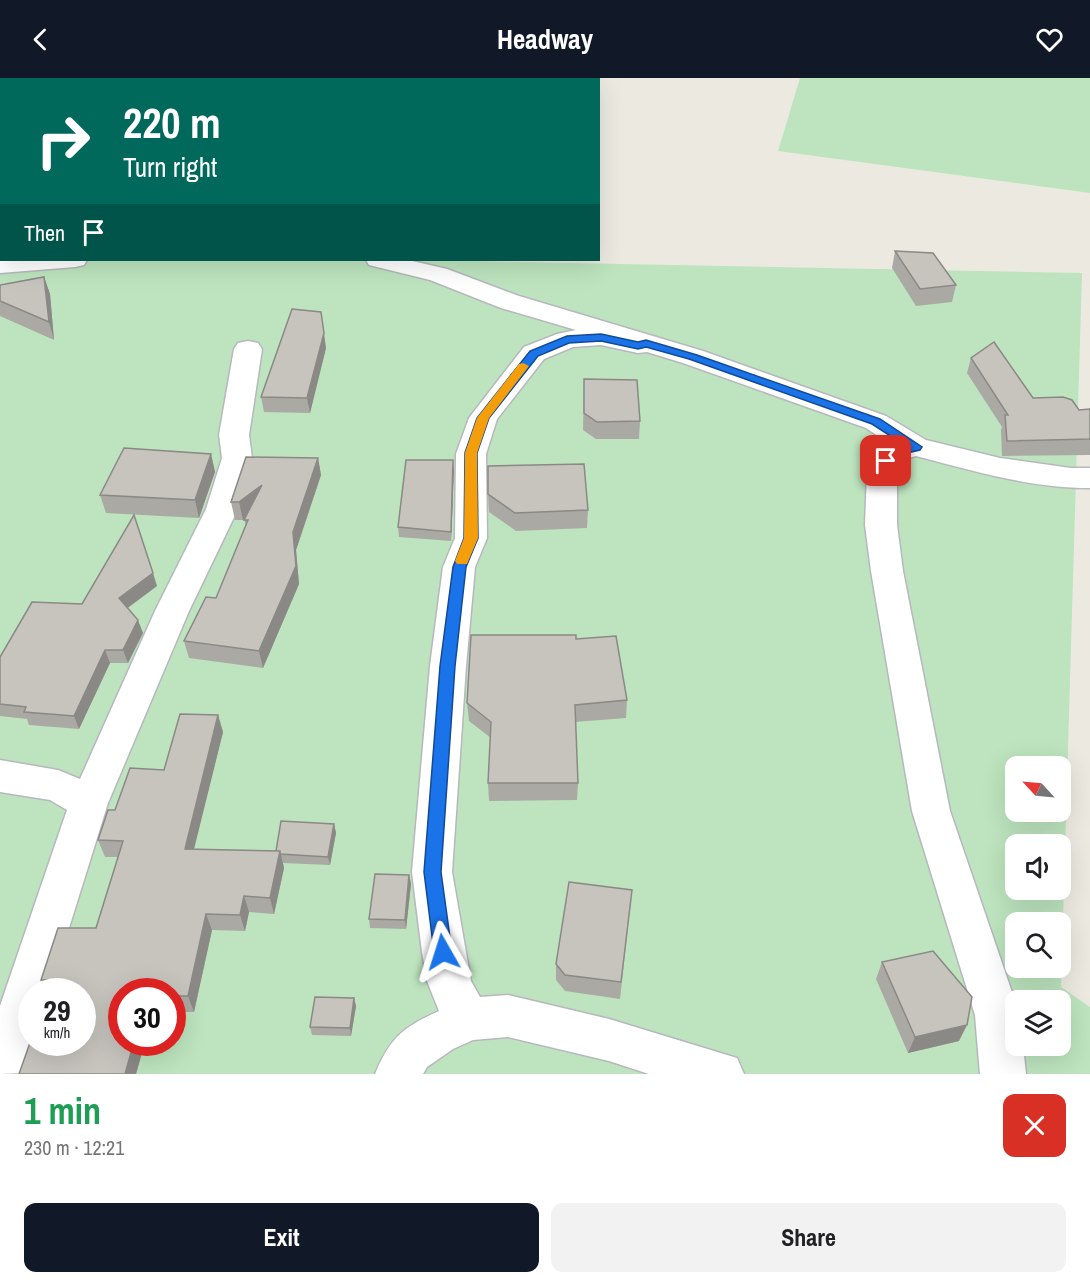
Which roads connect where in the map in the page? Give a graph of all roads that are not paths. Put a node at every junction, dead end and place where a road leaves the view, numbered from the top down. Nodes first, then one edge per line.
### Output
1 (60, 261) edge
2 (385, 261) edge
3 (0, 265) edge
4 (428, 267) edge
5 (646, 344) junction
6 (248, 349) dead end
7 (916, 447) junction
8 (1090, 478) edge
9 (0, 776) edge
10 (89, 803) junction
11 (471, 1019) junction
12 (0, 1073) edge
13 (398, 1074) edge
14 (721, 1074) edge
15 (1003, 1074) edge

1 - 3 street
2 - 4 street
4 - 5 street
5 - 7 street
5 - 11 street
6 - 10 street
7 - 8 street
7 - 15 street
9 - 10 street
10 - 12 street
11 - 13 street
11 - 14 street

